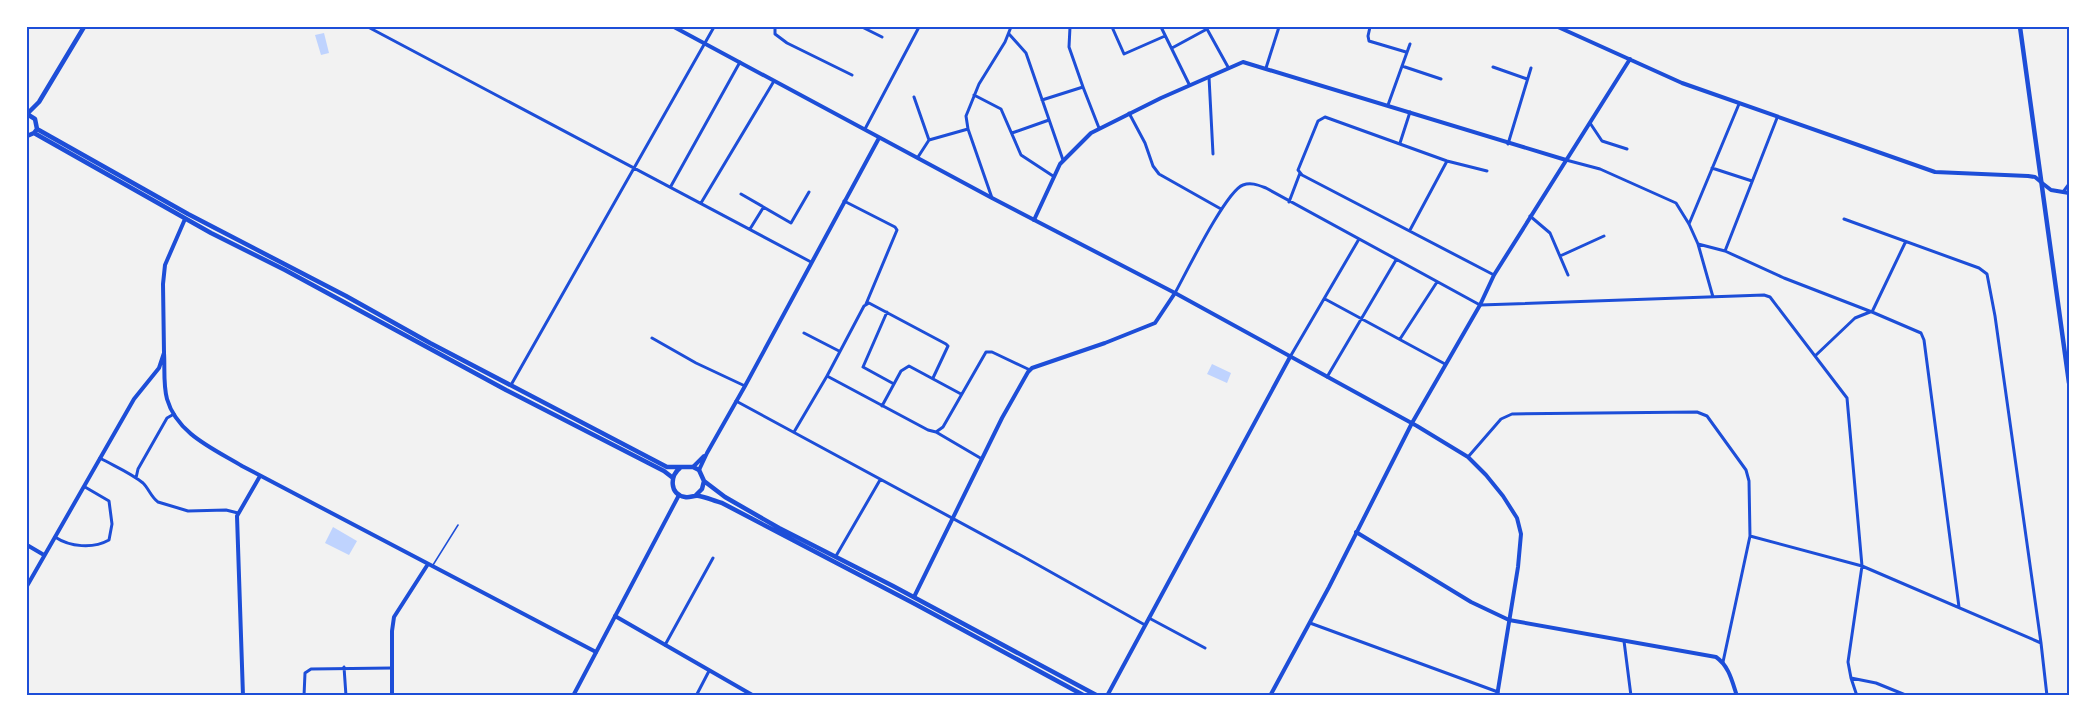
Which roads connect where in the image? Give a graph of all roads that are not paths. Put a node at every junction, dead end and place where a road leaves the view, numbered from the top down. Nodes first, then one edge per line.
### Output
1 (84, 27) edge
2 (368, 27) edge
3 (674, 27) edge
4 (714, 27) edge
5 (775, 27) edge
6 (862, 27) edge
7 (919, 27) edge
8 (1011, 27) edge
9 (1070, 27) edge
10 (1112, 27) edge
11 (1161, 27) edge
12 (1279, 27) edge
13 (1371, 27) edge
14 (1558, 27) edge
15 (2020, 27) edge
16 (1207, 28) edge
17 (1009, 34) junction
18 (1166, 36) junction
19 (882, 38) dead end
20 (705, 43) junction
21 (1410, 44) dead end
22 (1172, 48) junction
23 (1407, 52) junction
24 (1630, 59) junction
25 (740, 62) junction
26 (1402, 66) junction
27 (1228, 67) junction
28 (1493, 67) dead end
29 (1266, 68) junction
30 (1531, 68) dead end
31 (852, 75) dead end
32 (1209, 75) junction
33 (1441, 79) dead end
34 (1527, 80) junction
35 (774, 81) junction
36 (1190, 84) junction
37 (1083, 87) junction
38 (974, 95) junction
39 (914, 97) dead end
40 (1042, 100) junction
41 (39, 102) junction
42 (1739, 104) junction
43 (1388, 105) junction
44 (1410, 112) junction
45 (1129, 113) junction
46 (27, 114) edge
47 (1776, 118) junction
48 (34, 119) junction
49 (1049, 120) junction
50 (1590, 123) junction
51 (1099, 128) junction
52 (865, 129) junction
53 (968, 129) junction
54 (35, 131) junction
55 (1012, 133) junction
56 (27, 136) edge
57 (879, 138) junction
58 (929, 140) junction
59 (1400, 143) junction
60 (1508, 144) junction
61 (1627, 149) dead end
62 (1213, 154) dead end
63 (918, 158) junction
64 (1063, 160) junction
65 (1566, 160) junction
66 (1447, 161) junction
67 (633, 167) junction
68 (1712, 168) junction
69 (1487, 171) dead end
70 (1300, 173) junction
71 (1053, 176) junction
72 (130, 181) junction
73 (1752, 181) junction
74 (2041, 182) junction
75 (2069, 184) edge
76 (126, 186) junction
77 (671, 187) junction
78 (809, 192) dead end
79 (2063, 192) junction
80 (2069, 193) edge
81 (741, 194) dead end
82 (992, 198) junction
83 (844, 201) junction
84 (1288, 201) junction
85 (701, 203) junction
86 (763, 208) junction
87 (1222, 209) junction
88 (1530, 216) junction
89 (187, 217) junction
90 (1844, 219) dead end
91 (1034, 220) junction
92 (1689, 224) junction
93 (750, 229) junction
94 (1410, 230) junction
95 (1604, 236) dead end
96 (1359, 239) junction
97 (1905, 243) junction
98 (1698, 244) junction
99 (1725, 251) junction
100 (1560, 256) junction
101 (1396, 260) junction
102 (811, 262) junction
103 (1494, 275) junction
104 (1568, 275) dead end
105 (1437, 282) junction
106 (1175, 293) junction
107 (1713, 297) junction
108 (1325, 299) junction
109 (866, 304) junction
110 (1479, 305) junction
111 (887, 312) junction
112 (1872, 312) junction
113 (1361, 319) junction
114 (804, 333) dead end
115 (652, 338) dead end
116 (1400, 339) junction
117 (2063, 344) junction
118 (2069, 347) edge
119 (838, 351) junction
120 (164, 353) junction
121 (1815, 356) junction
122 (1290, 357) junction
123 (1445, 364) junction
124 (1030, 370) junction
125 (827, 376) junction
126 (1327, 377) junction
127 (933, 378) junction
128 (2069, 383) edge
129 (894, 384) junction
130 (511, 385) junction
131 (746, 386) junction
132 (961, 394) junction
133 (736, 401) junction
134 (882, 406) junction
135 (174, 414) junction
136 (1412, 423) junction
137 (794, 432) junction
138 (936, 432) junction
139 (707, 453) junction
140 (1468, 457) junction
141 (100, 458) junction
142 (982, 459) junction
143 (693, 467) junction
144 (680, 468) junction
145 (699, 470) junction
146 (260, 476) junction
147 (136, 478) junction
148 (673, 478) junction
149 (880, 479) junction
150 (704, 481) junction
151 (85, 487) junction
152 (696, 495) junction
153 (682, 496) junction
154 (238, 513) junction
155 (952, 518) junction
156 (458, 525) dead end
157 (1356, 532) junction
158 (1750, 536) junction
159 (55, 537) junction
160 (27, 545) edge
161 (44, 555) junction
162 (836, 556) junction
163 (713, 558) dead end
164 (428, 564) junction
165 (1862, 566) junction
166 (433, 567) junction
167 (27, 586) edge
168 (914, 597) junction
169 (1959, 607) junction
170 (615, 616) junction
171 (1149, 618) junction
172 (1509, 620) junction
173 (1310, 623) junction
174 (1145, 626) junction
175 (1624, 641) junction
176 (2041, 643) junction
177 (664, 646) junction
178 (1204, 648) dead end
179 (596, 652) junction
180 (1723, 662) junction
181 (344, 668) junction
182 (392, 668) junction
183 (709, 671) junction
184 (1851, 678) junction
185 (1497, 694) edge
186 (243, 696) edge
187 (304, 696) edge
188 (346, 696) edge
189 (392, 696) edge
190 (573, 696) edge
191 (696, 696) edge
192 (754, 696) edge
193 (1085, 696) edge
194 (1098, 696) edge
195 (1107, 696) edge
196 (1270, 696) edge
197 (1631, 696) edge
198 (1737, 696) edge
199 (1857, 696) edge
200 (1908, 696) edge
201 (2047, 696) edge

1 - 41 main road
2 - 67 street
3 - 20 street
4 - 20 street
5 - 31 street
6 - 19 street
7 - 52 street
8 - 17 street
9 - 37 street
10 - 18 street
11 - 18 street
12 - 29 street
13 - 23 street
14 - 24 street
15 - 74 main road
16 - 22 street
16 - 27 street
17 - 38 street
17 - 40 street
18 - 22 street
20 - 25 street
20 - 67 street
21 - 23 street
22 - 36 street
23 - 26 street
24 - 42 street
24 - 50 street
25 - 35 street
25 - 77 street
26 - 33 street
26 - 43 street
27 - 29 street
27 - 32 street
28 - 34 street
29 - 43 street
30 - 34 street
32 - 36 street
32 - 62 street
34 - 60 street
35 - 52 street
35 - 85 street
36 - 45 street
37 - 40 street
37 - 51 street
38 - 53 street
38 - 55 street
39 - 58 street
40 - 49 street
41 - 46 main road
41 - 48 main road
42 - 47 street
42 - 68 street
43 - 44 street
44 - 59 street
44 - 60 street
45 - 51 street
45 - 87 street
46 - 48 main road
47 - 73 street
47 - 74 street
48 - 54 main road
49 - 55 street
49 - 64 street
50 - 61 street
50 - 65 street
51 - 64 street
52 - 57 street
53 - 58 street
53 - 82 street
54 - 56 main road
54 - 72 main road
54 - 76 main road
55 - 71 street
57 - 63 street
57 - 83 street
58 - 63 street
59 - 66 street
59 - 70 street
60 - 65 street
63 - 82 street
64 - 71 street
65 - 88 street
65 - 92 street
66 - 69 street
66 - 94 street
67 - 77 street
67 - 130 street
68 - 73 street
68 - 92 street
70 - 84 street
70 - 94 street
71 - 91 street
72 - 76 main road
72 - 89 main road
73 - 99 street
74 - 79 street
74 - 117 main road
75 - 79 street
76 - 89 main road
77 - 85 street
78 - 86 street
79 - 80 street
81 - 86 street
82 - 91 street
83 - 102 street
83 - 109 street
84 - 87 street
84 - 96 street
85 - 93 street
86 - 93 street
87 - 106 street
88 - 100 street
88 - 103 street
89 - 120 street
89 - 130 main road
89 - 148 main road
90 - 97 street
91 - 106 street
92 - 98 street
93 - 102 street
94 - 103 street
95 - 100 street
96 - 101 street
96 - 108 street
97 - 112 street
97 - 176 street
98 - 99 street
98 - 107 street
99 - 112 street
100 - 104 street
101 - 105 street
101 - 113 street
102 - 131 street
103 - 110 street
105 - 110 street
105 - 116 street
106 - 122 street
106 - 124 street
107 - 110 street
107 - 121 street
108 - 113 street
108 - 122 street
109 - 111 street
109 - 119 street
110 - 123 street
111 - 127 street
111 - 129 street
112 - 121 street
112 - 169 street
113 - 116 street
113 - 126 street
114 - 119 street
115 - 131 street
116 - 123 street
117 - 118 street
117 - 128 main road
119 - 125 street
120 - 135 street
120 - 141 street
121 - 165 street
122 - 126 street
122 - 171 street
123 - 136 street
124 - 132 street
124 - 142 street
125 - 134 street
125 - 137 street
126 - 136 street
127 - 129 street
127 - 132 street
129 - 134 street
130 - 144 main road
131 - 133 street
132 - 138 street
133 - 137 street
133 - 139 street
134 - 138 street
135 - 146 street
135 - 147 street
136 - 140 street
136 - 157 street
137 - 149 street
138 - 142 street
139 - 143 street
139 - 145 street
140 - 158 street
140 - 172 street
141 - 147 street
141 - 151 street
142 - 155 street
143 - 144 main road
143 - 145 main road
144 - 148 main road
145 - 150 main road
146 - 154 street
146 - 164 street
147 - 154 street
148 - 153 main road
149 - 155 street
149 - 162 street
150 - 152 main road
150 - 162 main road
151 - 159 street
151 - 159 street
152 - 153 main road
152 - 193 main road
153 - 170 street
154 - 186 street
155 - 168 street
155 - 174 street
156 - 166 lane
157 - 172 street
157 - 173 street
158 - 165 street
158 - 180 street
159 - 161 street
160 - 161 street
161 - 167 street
162 - 168 main road
163 - 177 street
164 - 166 street
164 - 182 street
165 - 169 street
165 - 184 street
166 - 179 street
168 - 194 main road
169 - 176 street
170 - 177 street
170 - 179 street
171 - 174 street
171 - 178 street
172 - 175 street
172 - 185 street
173 - 185 street
173 - 196 street
174 - 195 street
175 - 180 street
175 - 197 street
176 - 201 street
177 - 183 street
179 - 190 street
180 - 198 street
181 - 182 street
181 - 187 street
181 - 188 street
182 - 189 street
183 - 191 street
183 - 192 street
184 - 199 street
184 - 200 street

